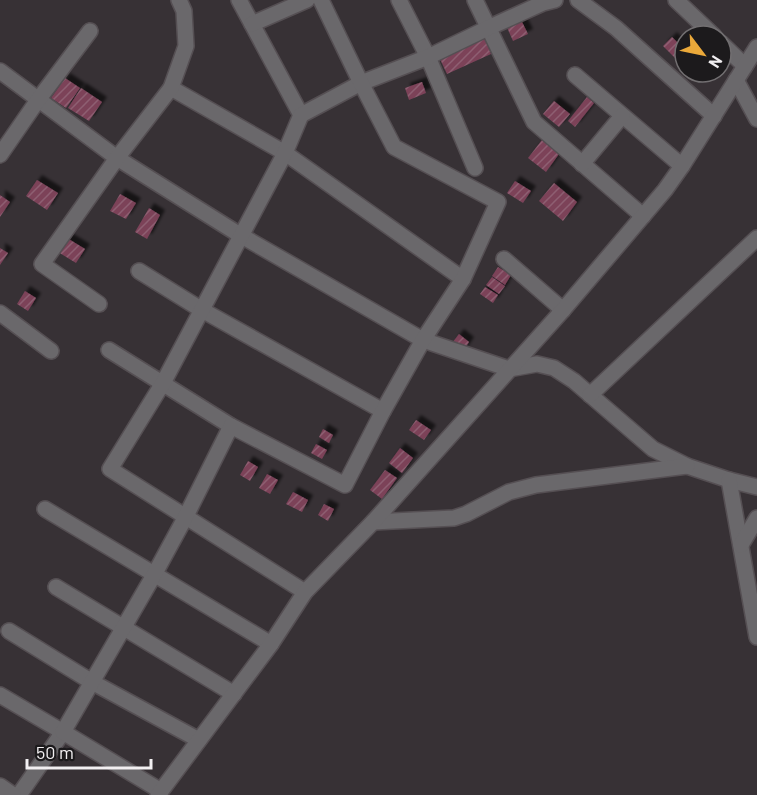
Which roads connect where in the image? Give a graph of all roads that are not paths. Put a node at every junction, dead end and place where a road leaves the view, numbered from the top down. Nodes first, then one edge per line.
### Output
1 (179, 0) edge
2 (239, 0) edge
3 (308, 0) edge
4 (321, 0) edge
5 (399, 0) edge
6 (475, 0) edge
7 (579, 0) edge
8 (676, 0) edge
9 (546, 1) edge
10 (252, 24) junction
11 (701, 24) edge
12 (488, 28) junction
13 (90, 31) dead end
14 (757, 47) edge
15 (733, 54) edge
16 (428, 57) junction
17 (745, 66) junction
18 (0, 71) edge
19 (575, 75) dead end
20 (736, 81) junction
21 (361, 83) junction
22 (171, 88) junction
23 (39, 100) junction
24 (302, 115) junction
25 (622, 116) junction
26 (714, 116) junction
27 (757, 119) edge
28 (285, 153) junction
29 (0, 155) edge
30 (117, 158) junction
31 (582, 164) junction
32 (682, 166) junction
33 (475, 168) dead end
34 (643, 216) junction
35 (240, 235) junction
36 (757, 238) edge
37 (504, 259) dead end
38 (139, 271) dead end
39 (463, 279) junction
40 (99, 304) dead end
41 (202, 310) junction
42 (563, 310) junction
43 (0, 313) edge
44 (423, 340) junction
45 (108, 350) dead end
46 (51, 351) dead end
47 (509, 369) junction
48 (163, 383) junction
49 (590, 395) junction
50 (383, 411) junction
51 (231, 426) junction
52 (687, 466) junction
53 (729, 480) junction
54 (757, 486) edge
55 (45, 509) dead end
56 (185, 518) junction
57 (757, 518) edge
58 (373, 522) junction
59 (741, 545) junction
60 (154, 575) junction
61 (56, 587) dead end
62 (304, 592) junction
63 (123, 628) junction
64 (9, 632) dead end
65 (757, 637) edge
66 (271, 645) junction
67 (92, 682) junction
68 (234, 694) junction
69 (0, 695) edge
70 (63, 732) junction
71 (199, 740) junction
72 (0, 786) edge
73 (159, 793) edge
74 (13, 795) edge
75 (20, 795) edge

1 - 22 street
2 - 10 street
3 - 10 street
4 - 21 street
5 - 16 street
6 - 12 street
7 - 26 street
8 - 11 street
9 - 12 street
10 - 24 street
12 - 16 street
12 - 31 street
13 - 23 street
14 - 17 street
15 - 17 street
16 - 21 street
16 - 33 street
17 - 20 street
18 - 23 street
19 - 25 street
20 - 26 street
20 - 27 street
21 - 24 street
21 - 39 street
22 - 28 street
22 - 30 street
23 - 29 street
23 - 30 street
24 - 28 street
25 - 31 street
25 - 32 street
26 - 32 street
28 - 35 street
28 - 39 street
30 - 35 street
30 - 40 street
31 - 34 street
32 - 34 street
34 - 42 street
35 - 41 street
35 - 44 street
36 - 49 street
37 - 42 street
38 - 41 street
39 - 44 street
41 - 48 street
41 - 50 street
42 - 47 street
43 - 46 street
44 - 47 street
44 - 50 street
45 - 48 street
47 - 49 street
47 - 58 street
48 - 51 street
48 - 56 street
49 - 52 street
50 - 51 street
51 - 56 street
52 - 53 street
52 - 58 street
53 - 54 street
53 - 59 street
55 - 60 street
56 - 60 street
56 - 62 street
57 - 59 street
58 - 62 street
59 - 65 street
60 - 63 street
60 - 66 street
61 - 63 street
62 - 66 street
63 - 67 street
63 - 68 street
64 - 67 street
66 - 68 street
67 - 70 street
67 - 71 street
68 - 71 street
69 - 70 street
70 - 73 street
70 - 75 street
71 - 73 street
72 - 74 street

